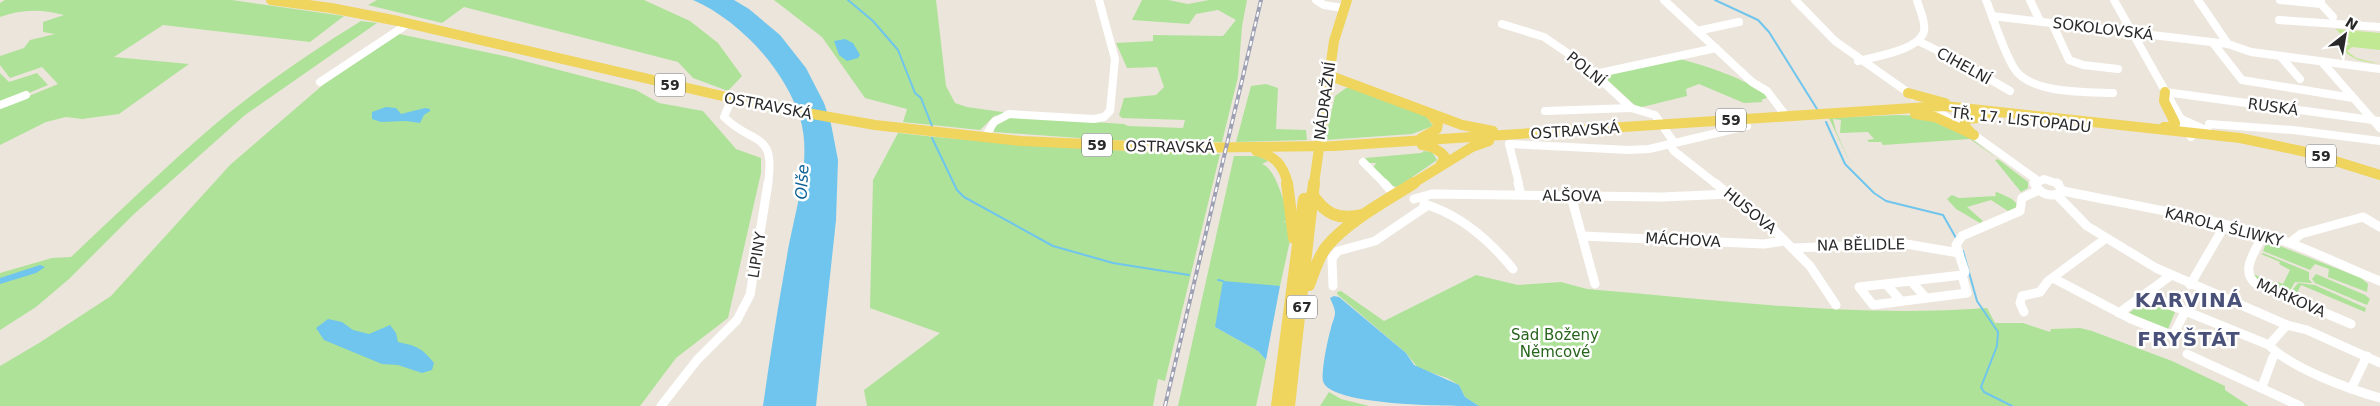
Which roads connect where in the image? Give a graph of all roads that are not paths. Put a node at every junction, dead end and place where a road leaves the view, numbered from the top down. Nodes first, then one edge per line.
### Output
1 (271, 0) edge
2 (1098, 0) edge
3 (1316, 0) edge
4 (1664, 0) edge
5 (1796, 0) edge
6 (1916, 0) edge
7 (1986, 0) edge
8 (2030, 0) edge
9 (2114, 0) edge
10 (2198, 0) edge
11 (2280, 0) edge
12 (2321, 2) edge
13 (1345, 4) edge
14 (1992, 16) junction
15 (2333, 17) dead end
16 (2278, 20) dead end
17 (2040, 21) junction
18 (1739, 22) dead end
19 (409, 23) junction
20 (2052, 23) junction
21 (1502, 24) dead end
22 (2380, 27) edge
23 (1697, 31) junction
24 (2133, 33) junction
25 (1918, 41) junction
26 (2213, 43) junction
27 (2228, 44) junction
28 (1716, 48) junction
29 (2280, 56) junction
30 (1330, 59) junction
31 (1858, 61) junction
32 (2322, 62) junction
33 (2118, 69) dead end
34 (2380, 69) edge
35 (1595, 74) junction
36 (1328, 75) junction
37 (2300, 79) dead end
38 (320, 82) dead end
39 (1360, 86) junction
40 (1904, 90) junction
41 (2010, 90) dead end
42 (2165, 92) junction
43 (2113, 93) dead end
44 (26, 95) dead end
45 (2353, 98) junction
46 (734, 100) junction
47 (0, 105) edge
48 (1632, 108) junction
49 (1932, 108) junction
50 (1893, 110) junction
51 (1324, 111) junction
52 (1545, 111) dead end
53 (1427, 112) junction
54 (1860, 112) junction
55 (1986, 113) junction
56 (1786, 116) junction
57 (2178, 116) junction
58 (2086, 120) joint
59 (2376, 120) edge
60 (1663, 124) junction
61 (2210, 124) dead end
62 (1748, 126) dead end
63 (2161, 128) junction
64 (2380, 128) edge
65 (1517, 134) junction
66 (1529, 134) junction
67 (2189, 134) junction
68 (1974, 135) junction
69 (984, 138) junction
70 (2380, 141) edge
71 (1409, 142) junction
72 (2262, 142) junction
73 (1392, 143) junction
74 (1670, 145) junction
75 (1245, 148) junction
76 (1363, 162) dead end
77 (1440, 166) junction
78 (2380, 175) edge
79 (2037, 180) junction
80 (2380, 182) edge
81 (2039, 190) junction
82 (1398, 193) junction
83 (2060, 193) junction
84 (1730, 194) junction
85 (1521, 195) junction
86 (1571, 196) junction
87 (1309, 199) junction
88 (1414, 199) junction
89 (1428, 206) junction
90 (1365, 214) junction
91 (1352, 224) junction
92 (2225, 225) junction
93 (2380, 227) edge
94 (2263, 235) junction
95 (1582, 236) junction
96 (2105, 239) junction
97 (1784, 241) junction
98 (2290, 244) junction
99 (1793, 248) junction
100 (1959, 253) junction
101 (1295, 257) junction
102 (1514, 269) dead end
103 (1963, 274) junction
104 (2170, 276) junction
105 (2053, 278) junction
106 (1911, 281) junction
107 (2380, 281) edge
108 (1595, 284) dead end
109 (1886, 284) junction
110 (2190, 285) junction
111 (1333, 286) dead end
112 (2146, 295) junction
113 (1926, 298) junction
114 (1901, 301) junction
115 (1836, 305) dead end
116 (2024, 312) dead end
117 (2185, 312) junction
118 (2119, 313) junction
119 (1301, 321) junction
120 (2350, 324) dead end
121 (2287, 325) junction
122 (2269, 345) junction
123 (2187, 354) dead end
124 (2277, 354) junction
125 (2367, 356) junction
126 (2380, 363) edge
127 (2262, 387) junction
128 (2351, 389) junction
129 (2380, 398) edge
130 (661, 406) edge
131 (1277, 406) edge
132 (1289, 406) edge
133 (2300, 406) edge

1 - 19 main road, OSTRAVSKÁ / 59
2 - 69 street
3 - 13 street, NÁDRAŽNÍ
4 - 23 street
5 - 31 street
6 - 25 street, CIHELNÍ
7 - 14 street
8 - 17 street
9 - 24 street
10 - 27 street
11 - 12 street
12 - 15 street
13 - 30 main road, NÁDRAŽNÍ / 67
14 - 17 street, SOKOLOVSKÁ
14 - 43 street
16 - 22 street
17 - 20 street, SOKOLOVSKÁ
18 - 23 street
19 - 38 street
19 - 46 main road, OSTRAVSKÁ / 59
20 - 24 street, SOKOLOVSKÁ
20 - 33 street
21 - 35 street, POLNÍ
23 - 28 street
24 - 26 street, SOKOLOVSKÁ
24 - 42 street
25 - 31 street, CIHELNÍ
25 - 41 street, CIHELNÍ
26 - 27 street, SOKOLOVSKÁ
26 - 45 street
27 - 29 street, SOKOLOVSKÁ
28 - 35 street
28 - 56 street
29 - 32 street, SOKOLOVSKÁ
29 - 37 street
30 - 36 main road, NÁDRAŽNÍ / 67
30 - 39 main road
31 - 40 street
32 - 34 street, SOKOLOVSKÁ
32 - 45 street
35 - 48 street, POLNÍ
36 - 39 main road
36 - 51 main road, NÁDRAŽNÍ / 67
36 - 87 main road, 67
39 - 51 main road
39 - 53 main road
40 - 49 street
40 - 50 main road
40 - 55 main road
42 - 57 street
42 - 59 street, RUSKÁ
42 - 63 main road
44 - 47 street
45 - 59 street
46 - 69 main road, OSTRAVSKÁ / 59
46 - 130 street, LIPINY
48 - 52 street
48 - 60 street, POLNÍ
49 - 50 main road, OSTRAVSKÁ / 59
49 - 55 main road, TŘ. 17. LISTOPADU
49 - 68 street
50 - 54 main road, OSTRAVSKÁ / 59
51 - 87 main road, NÁDRAŽNÍ / 67
53 - 66 main road
53 - 71 main road
54 - 56 main road, OSTRAVSKÁ / 59
54 - 68 main road
55 - 58 main road, TŘ. 17. LISTOPADU
55 - 67 main road, TŘ. 17. LISTOPADU
55 - 68 main road
56 - 60 main road, OSTRAVSKÁ / 59
57 - 67 street
57 - 72 street
58 - 63 main road, TŘ. 17. LISTOPADU
59 - 64 street
60 - 66 main road, OSTRAVSKÁ / 59
60 - 74 street, HUSOVA
61 - 70 street
62 - 74 street, OSTRAVSKÁ
63 - 67 main road, TŘ. 17. LISTOPADU
65 - 66 main road, OSTRAVSKÁ / 59
65 - 71 main road, OSTRAVSKÁ / 59
65 - 77 main road
67 - 72 main road, TŘ. 17. LISTOPADU / 59
67 - 80 main road, TŘ. 17. LISTOPADU
68 - 79 street
69 - 75 main road, OSTRAVSKÁ / 59
71 - 73 main road, OSTRAVSKÁ / 59
72 - 78 main road, TŘ. 17. LISTOPADU / 59
73 - 75 main road, OSTRAVSKÁ / 59
73 - 77 main road
74 - 84 street, HUSOVA
74 - 85 street, OSTRAVSKÁ
75 - 101 main road
76 - 82 street
77 - 82 main road
79 - 81 street
79 - 83 street
81 - 83 street
81 - 100 street
82 - 88 street
82 - 90 main road
83 - 92 street, KAROLA ŚLIWKY
83 - 96 street
84 - 86 street, ALŠOVA
84 - 97 street, HUSOVA
85 - 86 street, ALŠOVA
85 - 88 street, ALŠOVA
86 - 95 street
87 - 90 main road
87 - 91 main road
87 - 101 main road, 67
87 - 119 main road, 67
88 - 89 street
89 - 102 street
89 - 111 street
90 - 91 main road
91 - 119 main road
92 - 94 street, KAROLA ŚLIWKY
92 - 110 street
93 - 98 street
94 - 98 street, KAROLA ŚLIWKY
94 - 120 street, MARKOVA
95 - 97 street, MÁCHOVA
95 - 108 street
96 - 104 street
96 - 105 street
97 - 99 street, HUSOVA
98 - 107 street, KAROLA ŚLIWKY
99 - 100 street, NA BĚLIDLE
99 - 115 street, HUSOVA
100 - 103 street
101 - 131 main road, 67
103 - 106 street
103 - 113 street
104 - 110 street
104 - 112 street
105 - 116 street
105 - 118 street
106 - 109 street
106 - 113 street
109 - 114 street
109 - 114 street
110 - 121 street
112 - 117 street
112 - 118 street
113 - 114 street
117 - 118 street
117 - 122 street
119 - 132 main road, 67
121 - 122 street
121 - 125 street
122 - 124 street
123 - 127 street
124 - 127 street
124 - 128 street
125 - 126 street
125 - 128 street
127 - 133 street
128 - 129 street

